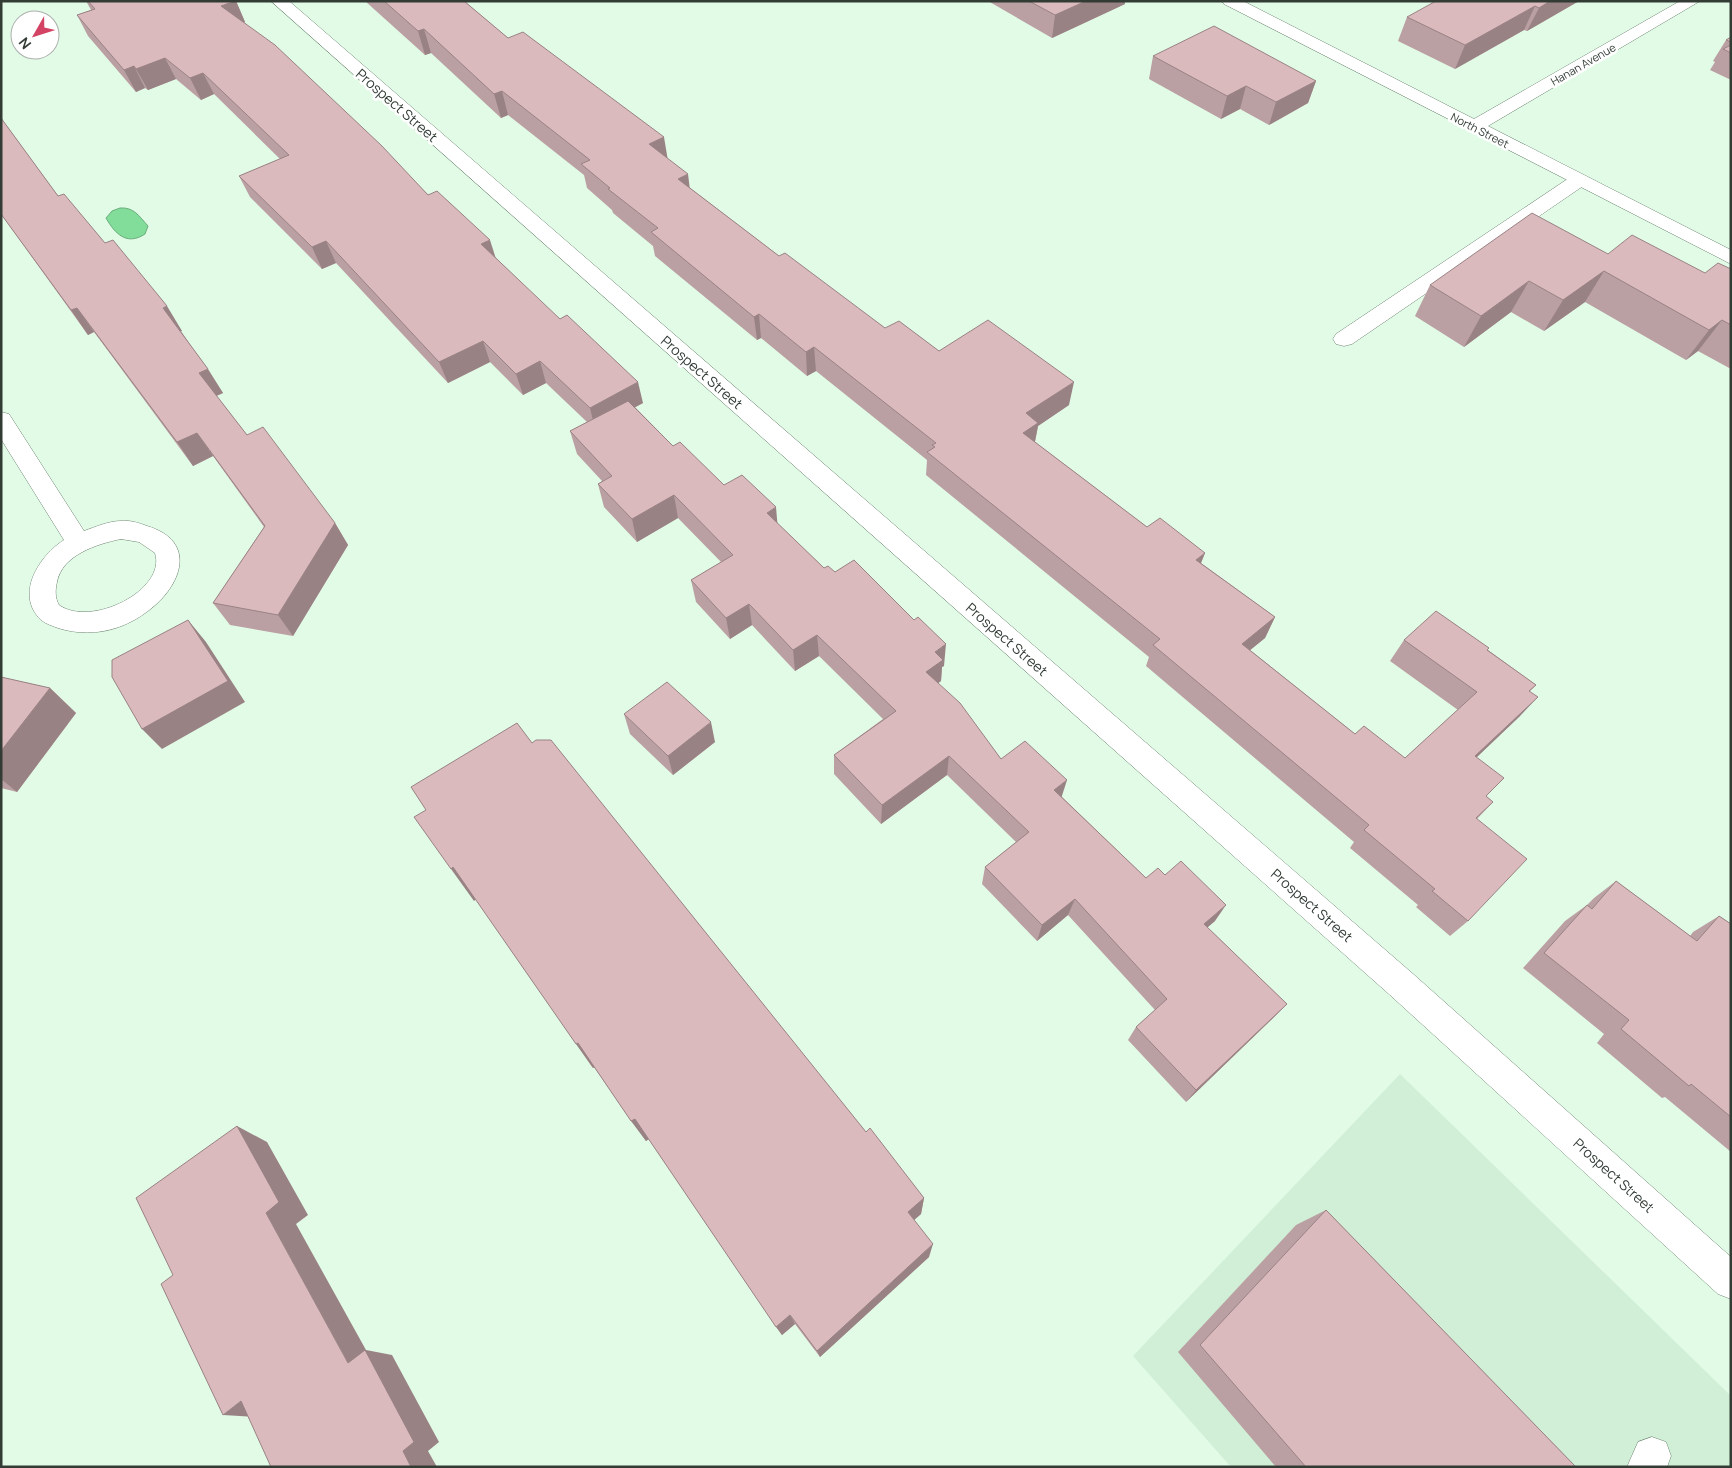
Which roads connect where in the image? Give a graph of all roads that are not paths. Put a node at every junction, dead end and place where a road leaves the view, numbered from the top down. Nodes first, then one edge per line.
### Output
1 (279, 1) edge
2 (1230, 1) edge
3 (1692, 1) edge
4 (1474, 127) junction
5 (1579, 180) junction
6 (1731, 258) edge
7 (1344, 339) dead end
8 (1, 420) edge
9 (79, 543) junction
10 (1731, 1281) edge

1 - 10 street, Prospect Street
2 - 4 street, North Street
3 - 4 street, Hanan Avenue
4 - 5 street, North Street
5 - 6 street, North Street
5 - 7 street
8 - 9 street
9 - 9 street

